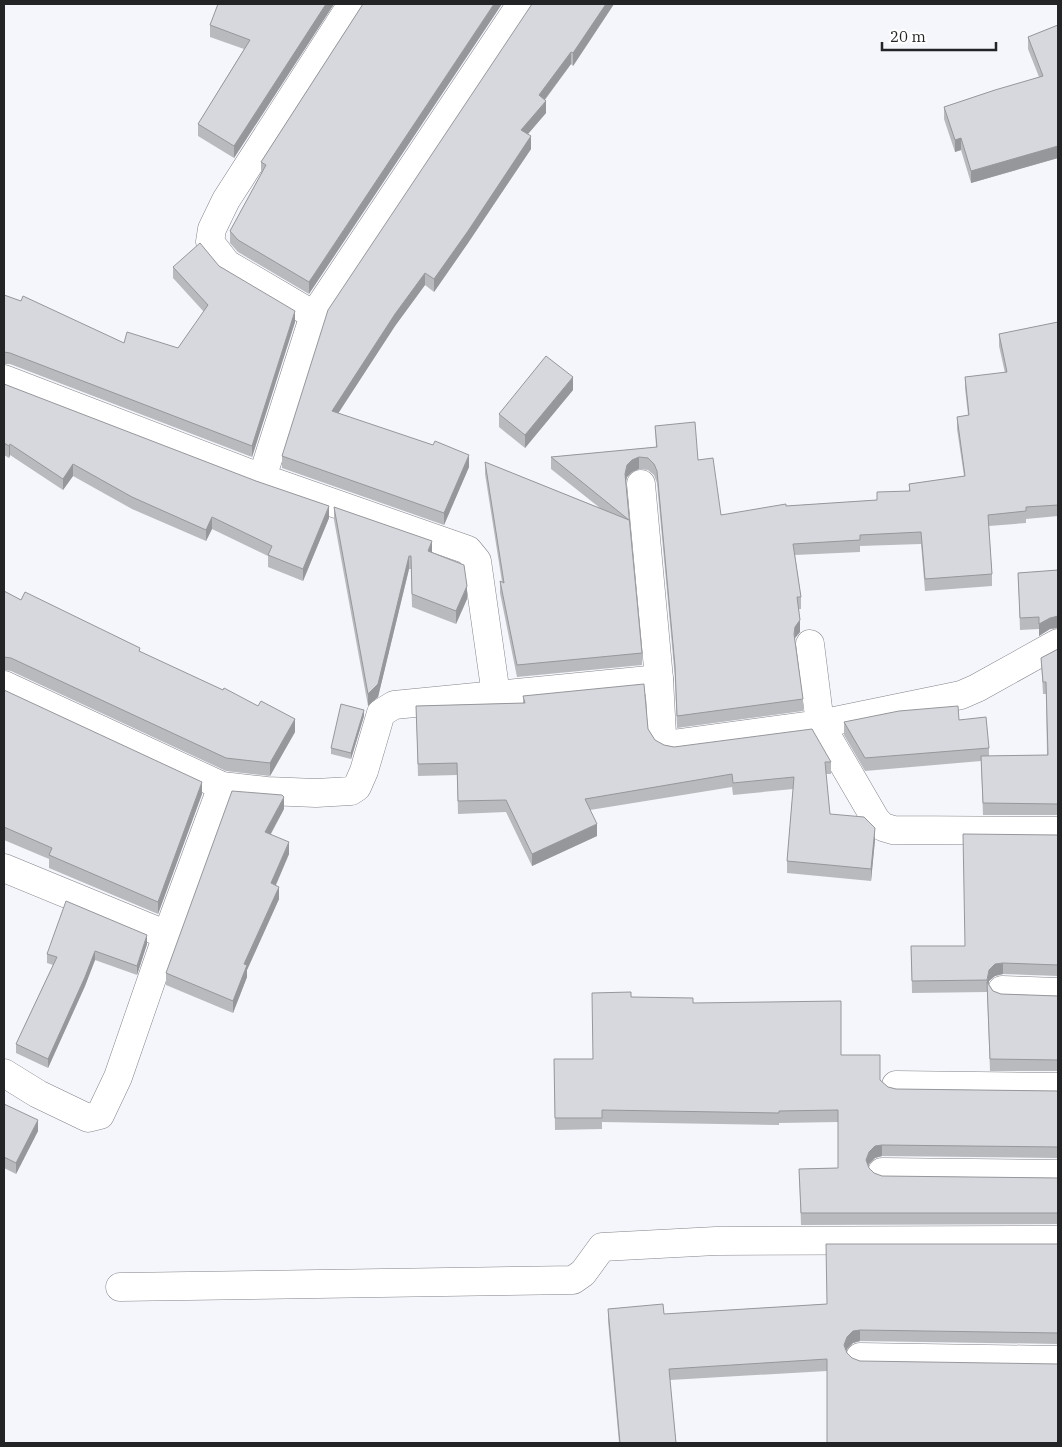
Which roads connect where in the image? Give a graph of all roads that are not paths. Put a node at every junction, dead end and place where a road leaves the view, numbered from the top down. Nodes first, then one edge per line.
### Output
1 (352, 4) edge
2 (521, 4) edge
3 (314, 315) junction
4 (4, 379) edge
5 (262, 478) junction
6 (641, 484) dead end
7 (1058, 643) edge
8 (810, 644) dead end
9 (659, 679) junction
10 (4, 685) edge
11 (496, 695) junction
12 (820, 724) junction
13 (222, 786) junction
14 (1058, 831) edge
15 (4, 868) edge
16 (167, 935) junction
17 (1002, 990) dead end
18 (1058, 992) edge
19 (4, 1073) edge
20 (896, 1085) dead end
21 (1058, 1087) edge
22 (882, 1172) dead end
23 (1058, 1174) edge
24 (1058, 1240) edge
25 (120, 1287) dead end
26 (860, 1357) dead end
27 (1058, 1360) edge

1 - 3 street
2 - 3 street
3 - 5 street
4 - 5 street
5 - 11 street
6 - 9 street
7 - 12 street
8 - 12 street
9 - 11 street
9 - 12 street
10 - 13 street
11 - 13 street
12 - 14 street
13 - 16 street
15 - 16 street
16 - 19 street
17 - 18 street
20 - 21 street
22 - 23 street
24 - 25 street
26 - 27 street

